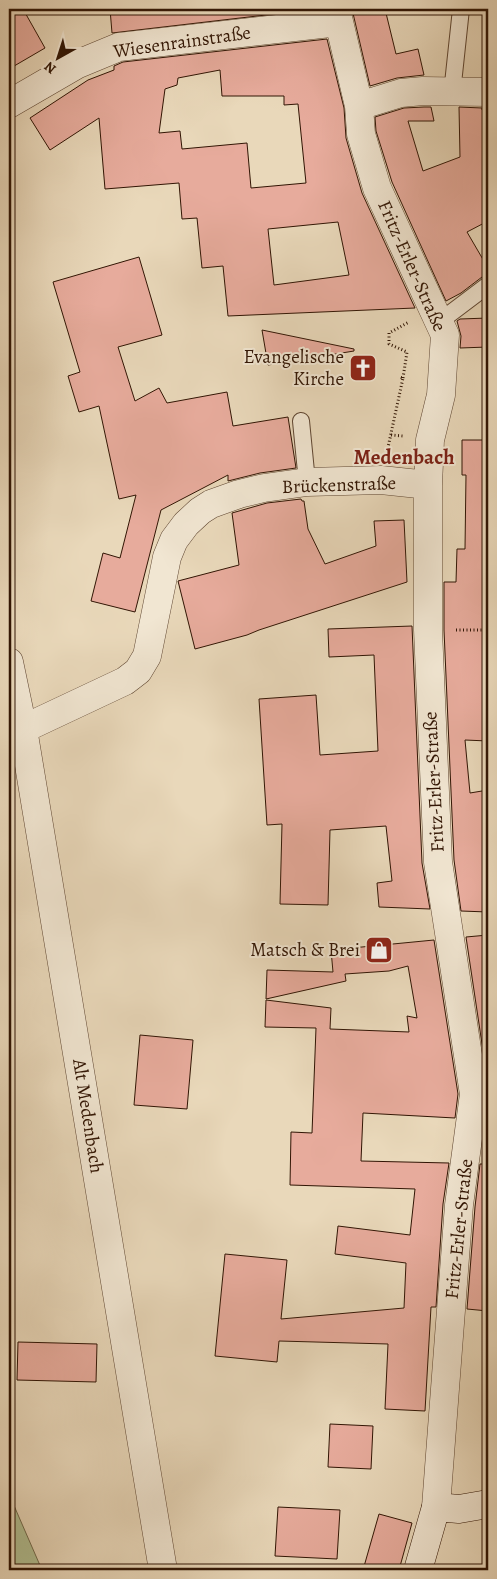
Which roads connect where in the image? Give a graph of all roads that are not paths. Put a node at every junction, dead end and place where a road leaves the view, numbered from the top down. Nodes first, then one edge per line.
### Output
1 (461, 9) edge
2 (338, 15) edge
3 (488, 92) edge
4 (452, 93) junction
5 (9, 104) edge
6 (358, 106) junction
7 (488, 285) edge
8 (436, 315) junction
9 (301, 421) dead end
10 (307, 482) junction
11 (428, 485) junction
12 (9, 662) edge
13 (23, 729) junction
14 (488, 1504) edge
15 (436, 1507) junction
16 (163, 1570) edge
17 (418, 1570) edge

1 - 4 lane
2 - 5 street, Wiesenrainstraße
2 - 6 street, Fritz-Erler-Straße
3 - 4 street
4 - 6 street
6 - 8 street, Fritz-Erler-Straße
7 - 8 lane
8 - 11 street, Fritz-Erler-Straße
9 - 10 lane
10 - 11 street, Brückenstraße
10 - 13 street, Brückenstraße
11 - 15 street, Fritz-Erler-Straße
12 - 13 street, Alt Medenbach
13 - 16 street, Alt Medenbach
14 - 15 street
15 - 17 street, Fritz-Erler-Straße

